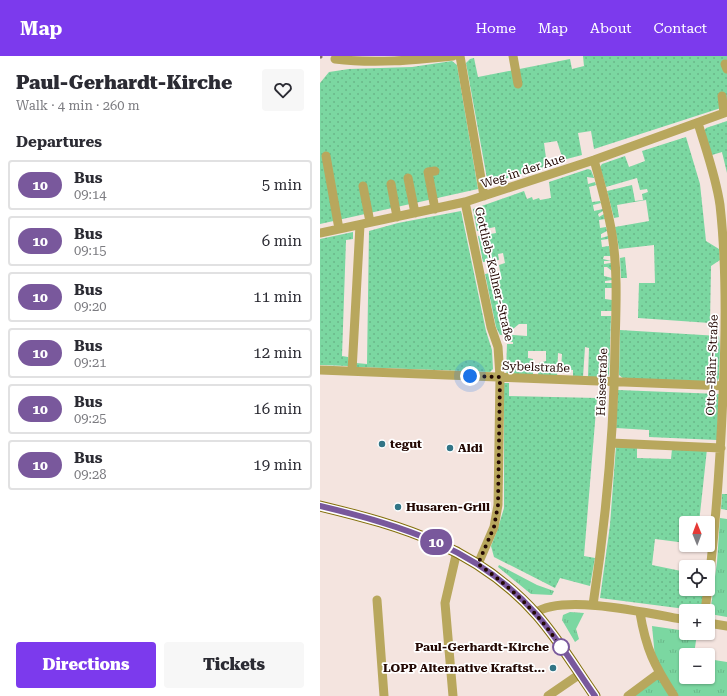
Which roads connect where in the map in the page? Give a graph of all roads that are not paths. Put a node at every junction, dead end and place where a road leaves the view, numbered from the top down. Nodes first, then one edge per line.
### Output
1 (453, 56) edge
2 (460, 56) edge
3 (513, 56) edge
4 (335, 59) dead end
5 (518, 84) dead end
6 (722, 96) dead end
7 (726, 113) edge
8 (698, 123) junction
9 (326, 156) dead end
10 (594, 160) junction
11 (435, 171) dead end
12 (408, 178) dead end
13 (391, 184) dead end
14 (363, 186) dead end
15 (484, 196) junction
16 (465, 202) junction
17 (434, 209) junction
18 (415, 213) junction
19 (397, 217) junction
20 (370, 222) junction
21 (360, 225) junction
22 (339, 229) junction
23 (320, 233) edge
24 (320, 370) edge
25 (352, 372) junction
26 (500, 377) junction
27 (614, 381) junction
28 (725, 386) edge
29 (611, 443) junction
30 (721, 448) junction
31 (320, 506) edge
32 (456, 551) junction
33 (478, 564) junction
34 (377, 600) dead end
35 (706, 604) edge
36 (593, 605) junction
37 (535, 613) junction
38 (640, 613) junction
39 (679, 619) edge
40 (715, 624) edge
41 (727, 626) edge
42 (659, 673) junction
43 (580, 674) junction
44 (384, 696) edge
45 (453, 696) edge
46 (548, 696) edge
47 (595, 696) edge
48 (628, 696) edge
49 (674, 696) edge

1 - 4 street
2 - 15 street, Gottlieb-Kellner-Straße
3 - 5 street
6 - 7 street
7 - 8 street, Weg in der Aue
8 - 10 street, Weg in der Aue
8 - 28 street, Otto-Bähr-Straße
9 - 22 street
10 - 15 street, Weg in der Aue
10 - 27 street, Heisestraße
11 - 17 street
12 - 18 street
13 - 19 street
14 - 20 street
15 - 16 street, Weg in der Aue
16 - 17 street, Weg in der Aue
16 - 26 street, Gottlieb-Kellner-Straße
17 - 18 street, Weg in der Aue
18 - 19 street, Weg in der Aue
19 - 20 street, Weg in der Aue
20 - 21 street, Weg in der Aue
21 - 22 street, Weg in der Aue
21 - 25 street
22 - 23 street, Weg in der Aue
24 - 25 street, Sybelstraße
25 - 26 street, Sybelstraße
26 - 27 street, Sybelstraße
26 - 33 street, Gottlieb-Kellner-Straße
27 - 28 street, Sybelstraße
27 - 29 street, Heisestraße
28 - 30 street, Otto-Bähr-Straße
29 - 30 street
29 - 36 street, Heisestraße
30 - 35 street, Otto-Bähr-Straße
31 - 32 main road
32 - 33 main road
32 - 45 street
33 - 37 main road
34 - 44 street
36 - 37 street
36 - 38 street
37 - 43 main road
38 - 39 street
38 - 42 street
40 - 41 street
42 - 48 street
42 - 49 street
43 - 46 street
43 - 47 main road

